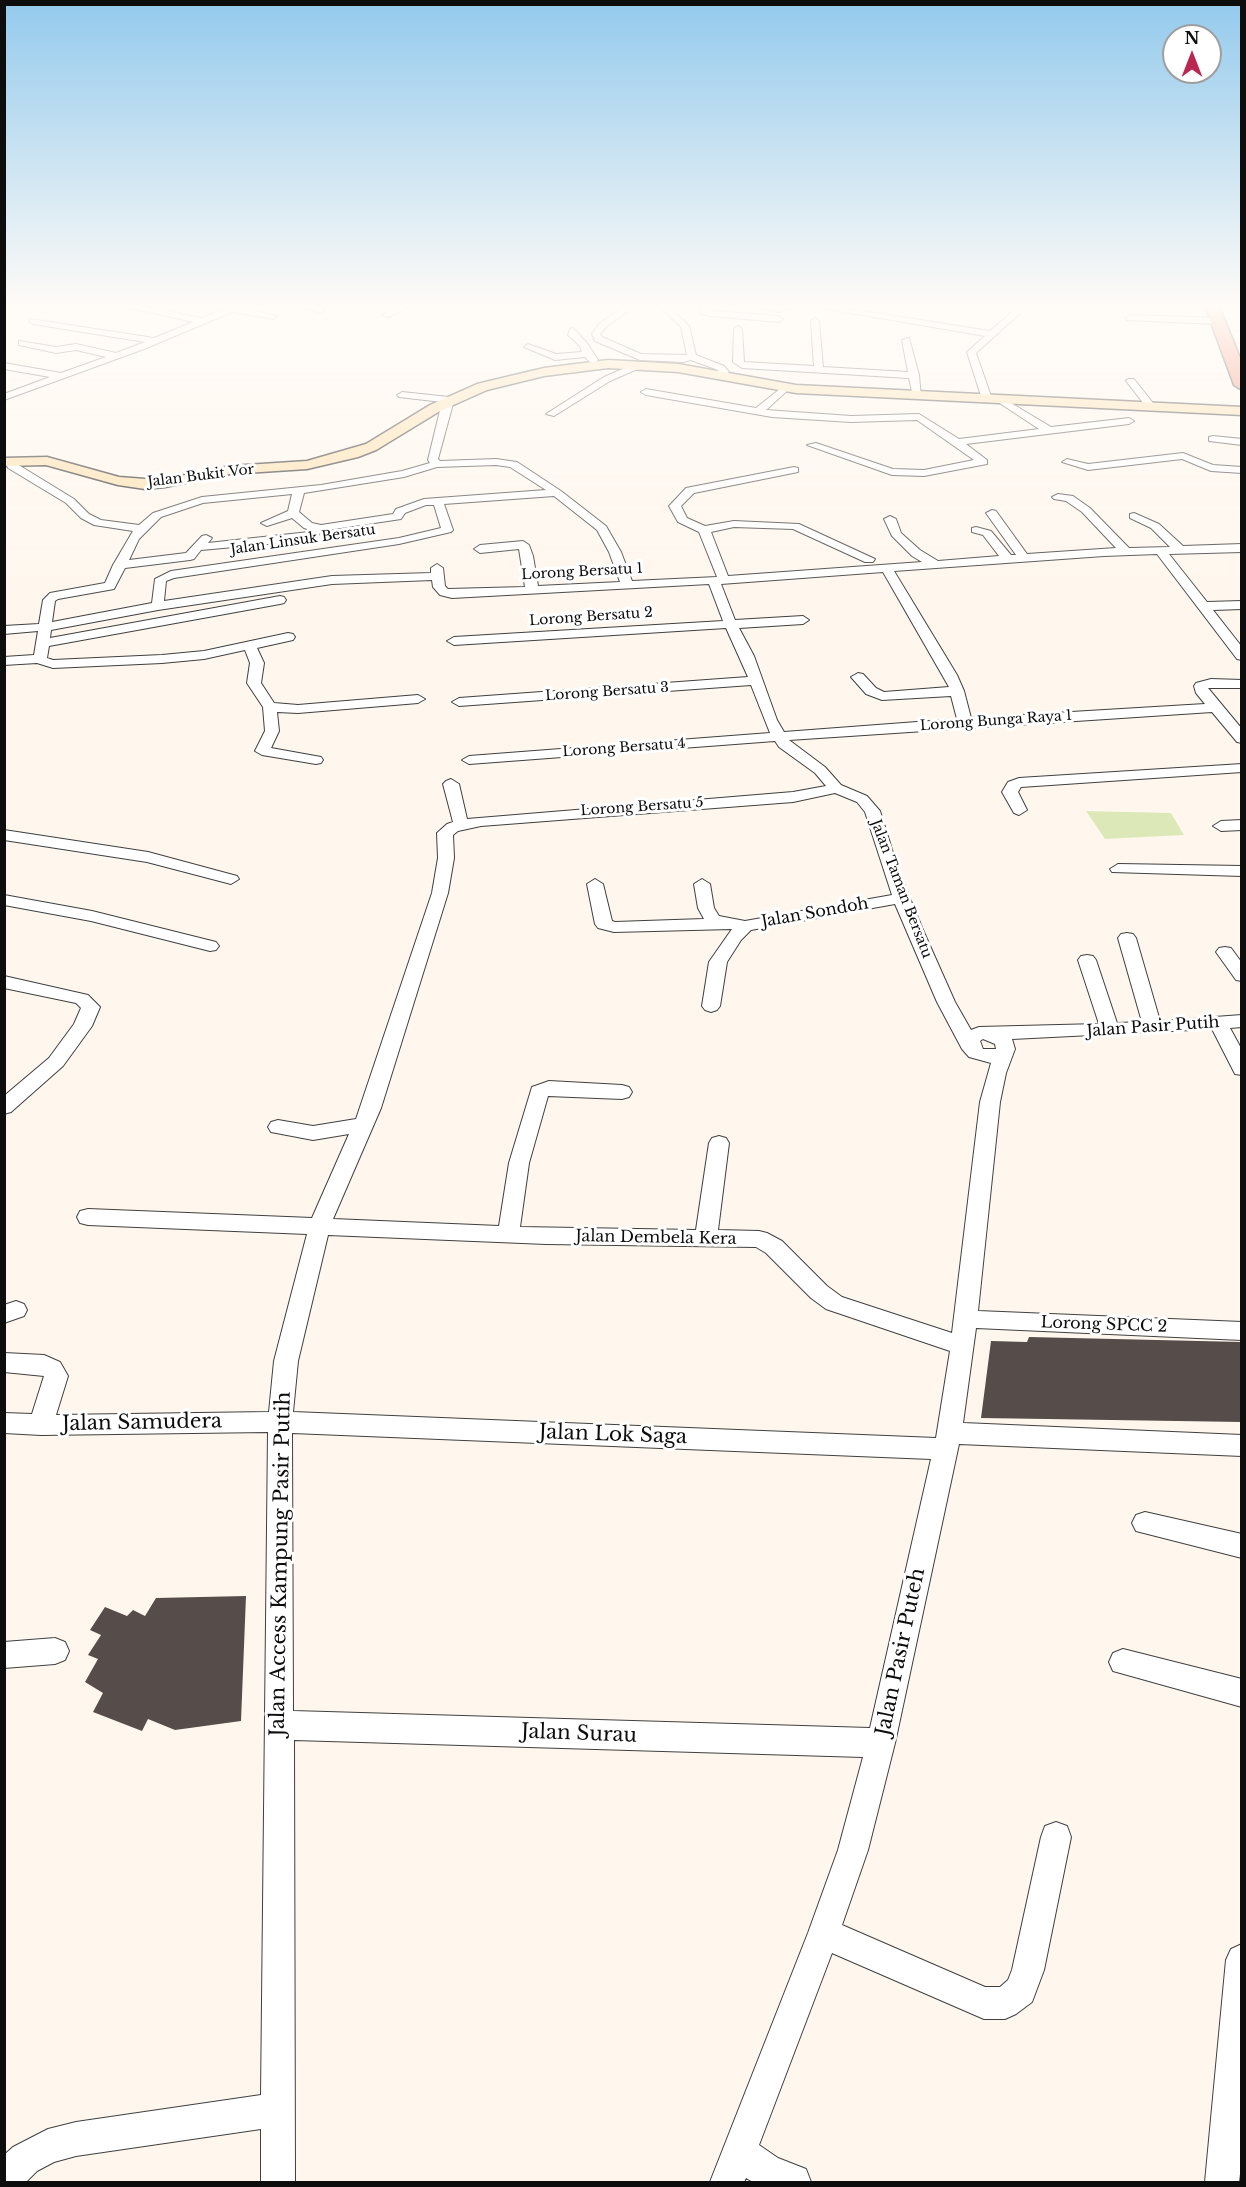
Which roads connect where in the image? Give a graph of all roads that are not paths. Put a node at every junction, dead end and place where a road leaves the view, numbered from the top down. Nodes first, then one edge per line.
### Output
1 (437, 408) edge
2 (449, 408) edge
3 (561, 408) edge
4 (736, 408) edge
5 (762, 408) edge
6 (1014, 408) edge
7 (1175, 408) edge
8 (1242, 411) edge
9 (758, 412) junction
10 (551, 414) dead end
11 (1130, 421) dead end
12 (1048, 430) junction
13 (1213, 439) dead end
14 (957, 442) junction
15 (1242, 442) edge
16 (812, 445) dead end
17 (7, 462) edge
18 (1067, 462) dead end
19 (437, 464) junction
20 (794, 470) dead end
21 (1242, 470) edge
22 (371, 479) junction
23 (383, 489) dead end
24 (294, 490) junction
25 (557, 493) junction
26 (1058, 497) dead end
27 (438, 501) junction
28 (391, 505) dead end
29 (404, 509) junction
30 (293, 513) junction
31 (992, 513) dead end
32 (1134, 516) dead end
33 (890, 519) dead end
34 (267, 523) dead end
35 (317, 528) junction
36 (140, 529) junction
37 (704, 530) junction
38 (975, 530) dead end
39 (207, 536) dead end
40 (200, 547) junction
41 (1242, 548) edge
42 (480, 549) dead end
43 (1179, 549) junction
44 (1160, 550) junction
45 (1126, 552) junction
46 (1025, 559) junction
47 (869, 560) dead end
48 (1011, 560) junction
49 (119, 565) junction
50 (938, 566) junction
51 (887, 569) junction
52 (718, 580) junction
53 (627, 585) junction
54 (532, 590) junction
55 (280, 600) dead end
56 (1242, 605) edge
57 (158, 606) junction
58 (1203, 606) junction
59 (803, 620) dead end
60 (730, 623) junction
61 (44, 627) junction
62 (4, 630) edge
63 (288, 637) dead end
64 (454, 641) dead end
65 (42, 643) junction
66 (250, 646) junction
67 (1242, 656) edge
68 (40, 659) junction
69 (4, 661) edge
70 (858, 677) dead end
71 (755, 681) junction
72 (1242, 684) edge
73 (957, 691) junction
74 (418, 699) dead end
75 (459, 702) dead end
76 (270, 707) junction
77 (1214, 708) junction
78 (965, 723) junction
79 (778, 736) junction
80 (1242, 739) edge
81 (316, 760) dead end
82 (469, 760) dead end
83 (1242, 768) edge
84 (451, 784) dead end
85 (836, 788) junction
86 (1019, 810) dead end
87 (1242, 825) edge
88 (1221, 826) dead end
89 (454, 827) junction
90 (8, 839) edge
91 (1118, 869) dead end
92 (1242, 871) edge
93 (231, 879) dead end
94 (595, 884) dead end
95 (702, 884) dead end
96 (901, 897) junction
97 (4, 900) edge
98 (737, 925) junction
99 (1127, 938) dead end
100 (210, 946) dead end
101 (1225, 952) dead end
102 (1087, 960) dead end
103 (1242, 976) edge
104 (4, 982) edge
105 (946, 1002) junction
106 (711, 1006) dead end
107 (1242, 1021) edge
108 (1219, 1024) junction
109 (1154, 1027) junction
110 (1110, 1030) junction
111 (997, 1042) junction
112 (973, 1048) junction
113 (1242, 1069) edge
114 (622, 1092) dead end
115 (990, 1102) junction
116 (4, 1107) edge
117 (364, 1125) junction
118 (278, 1127) dead end
119 (719, 1143) dead end
120 (88, 1217) dead end
121 (320, 1225) junction
122 (508, 1234) junction
123 (706, 1238) junction
124 (1242, 1331) edge
125 (963, 1332) junction
126 (4, 1362) edge
127 (280, 1422) junction
128 (4, 1423) edge
129 (41, 1425) junction
130 (947, 1441) junction
131 (1242, 1446) edge
132 (1145, 1523) dead end
133 (1242, 1546) edge
134 (55, 1651) dead end
135 (4, 1655) edge
136 (1123, 1662) dead end
137 (1242, 1692) edge
138 (278, 1725) junction
139 (881, 1743) junction
140 (1056, 1837) dead end
141 (824, 1933) junction
142 (1242, 1960) edge
143 (277, 2110) junction
144 (734, 2168) edge
145 (4, 2179) edge
146 (794, 2181) edge
147 (278, 2182) edge
148 (1222, 2182) edge

1 - 17 street, Jalan Bukit Vor
2 - 19 street
3 - 10 street
4 - 9 street
5 - 9 street
6 - 12 street
7 - 8 street, Jalan Bukit Vor
9 - 14 street
11 - 12 street
12 - 14 street
13 - 15 street
14 - 16 street
17 - 36 street
18 - 21 street
19 - 22 street
19 - 25 street
20 - 37 street
22 - 23 street
22 - 24 street
24 - 30 street
24 - 36 street
25 - 27 street
25 - 53 street
26 - 45 street
27 - 29 street
27 - 57 street, Jalan Linsuk Bersatu
28 - 29 street
29 - 35 street
30 - 34 street
30 - 35 street
31 - 46 street
32 - 43 street
33 - 50 street
35 - 40 street
36 - 49 street
37 - 47 street
37 - 52 street, Jalan Taman Bersatu
38 - 48 street
39 - 40 street
40 - 49 street
41 - 43 street, Lorong Bersatu 1
42 - 54 street
43 - 44 street, Lorong Bersatu 1
44 - 45 street, Lorong Bersatu 1
44 - 58 street
45 - 46 street, Lorong Bersatu 1
46 - 48 street, Lorong Bersatu 1
48 - 50 street, Lorong Bersatu 1
49 - 61 street
50 - 51 street, Lorong Bersatu 1
51 - 52 street, Lorong Bersatu 1
51 - 73 street
52 - 53 street, Lorong Bersatu 1
52 - 60 street, Jalan Taman Bersatu
53 - 54 street, Lorong Bersatu 1
54 - 57 street, Lorong Bersatu 1
55 - 65 street
56 - 58 street
57 - 61 street
58 - 67 street
59 - 60 street, Lorong Bersatu 2
60 - 64 street, Lorong Bersatu 2
60 - 71 street, Jalan Taman Bersatu
61 - 62 street
61 - 65 street
63 - 66 street
65 - 68 street
66 - 68 street
66 - 76 street
68 - 69 street
70 - 73 street
71 - 75 street, Lorong Bersatu 3
71 - 79 street, Jalan Taman Bersatu
72 - 77 street
73 - 78 street
74 - 76 street
76 - 81 street
77 - 78 street, Lorong Bunga Raya 1
77 - 80 street
78 - 79 street, Lorong Bunga Raya 1
79 - 82 street, Lorong Bersatu 4
79 - 85 street, Jalan Taman Bersatu
83 - 86 street
84 - 89 street, Jalan Access Kampung Pasir Putih
85 - 89 street, Lorong Bersatu 5
85 - 96 street, Jalan Taman Bersatu
87 - 88 street
89 - 117 street, Jalan Access Kampung Pasir Putih
90 - 93 street
91 - 92 street
94 - 98 street, Jalan Sondoh
95 - 98 street
96 - 98 street, Jalan Sondoh
96 - 105 street, Jalan Taman Bersatu
97 - 100 street
98 - 106 street
99 - 109 street
101 - 103 street
102 - 110 street
104 - 116 street
105 - 111 street, Jalan Taman Bersatu
105 - 112 street, Jalan Taman Bersatu
107 - 108 street, Jalan Pasir Putih
108 - 109 street, Jalan Pasir Putih
108 - 113 street
109 - 110 street, Jalan Pasir Putih
110 - 111 street, Jalan Pasir Putih
111 - 112 street
111 - 112 street
111 - 115 street, Jalan Pasir Puteh
112 - 115 street, Jalan Pasir Puteh
114 - 122 street
115 - 125 street, Jalan Pasir Puteh
117 - 118 street
117 - 121 street, Jalan Access Kampung Pasir Putih
119 - 123 street
120 - 121 street, Jalan Dembela Kera
121 - 122 street, Jalan Dembela Kera
121 - 127 street, Jalan Access Kampung Pasir Putih
122 - 123 street, Jalan Dembela Kera
123 - 125 street, Jalan Dembela Kera
124 - 125 street, Lorong SPCC 2
125 - 130 street, Jalan Pasir Puteh
126 - 129 street
127 - 129 street, Jalan Samudera
127 - 130 street, Jalan Lok Saga
127 - 138 street, Jalan Access Kampung Pasir Putih
128 - 129 street, Jalan Samudera
130 - 131 street, Jalan Lok Saga
130 - 139 street, Jalan Pasir Puteh
132 - 133 street
134 - 135 street
136 - 137 street
138 - 139 street, Jalan Surau
138 - 143 street, Jalan Access Kampung Pasir Putih
139 - 141 street, Jalan Pasir Puteh
140 - 141 street
141 - 144 street, Jalan Pasir Puteh
142 - 148 street
143 - 145 street
143 - 147 street, Jalan Access Kampung Pasir Putih
144 - 146 street

